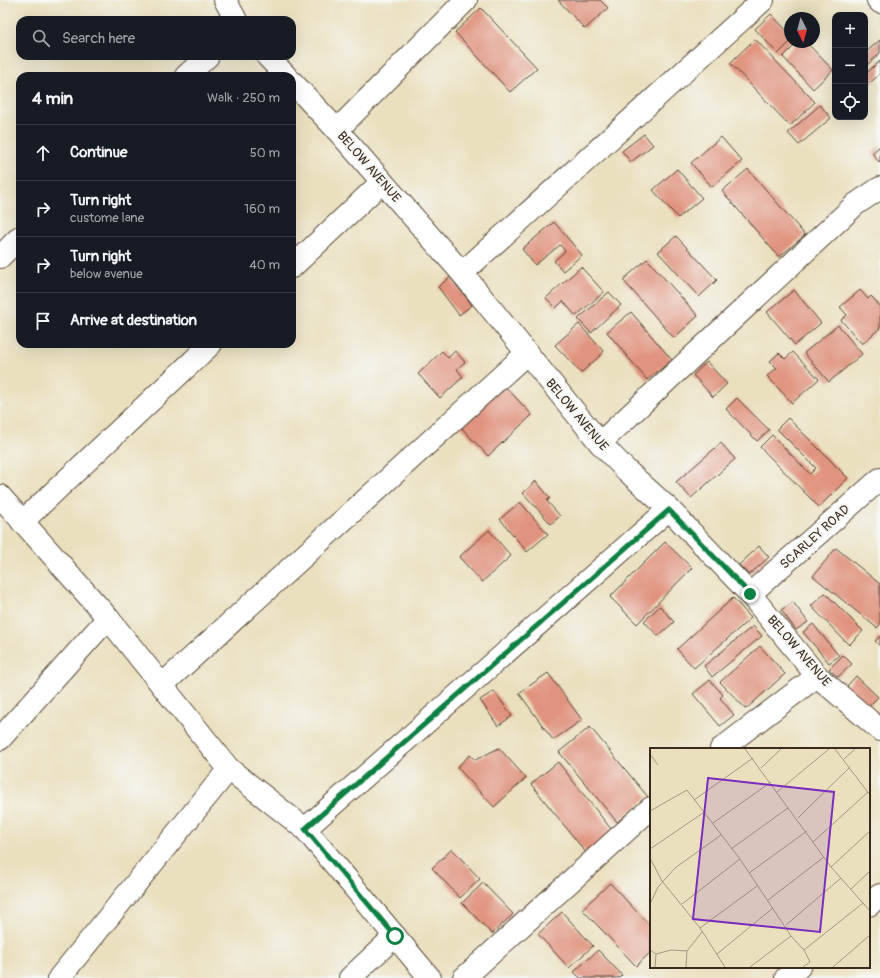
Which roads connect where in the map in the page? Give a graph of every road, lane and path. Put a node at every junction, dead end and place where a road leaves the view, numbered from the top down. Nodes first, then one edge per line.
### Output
1 (224, 0) edge
2 (466, 0) edge
3 (763, 0) edge
4 (878, 0) edge
5 (880, 2) edge
6 (234, 16) edge
7 (204, 60) edge
8 (272, 60) edge
9 (190, 72) edge
10 (282, 72) edge
11 (296, 86) edge
12 (336, 130) junction
13 (382, 182) junction
14 (880, 188) edge
15 (16, 241) edge
16 (0, 257) edge
17 (296, 263) edge
18 (462, 273) junction
19 (207, 348) edge
20 (527, 353) junction
21 (600, 443) junction
22 (880, 480) edge
23 (0, 496) edge
24 (669, 510) junction
25 (22, 522) junction
26 (750, 594) junction
27 (108, 618) junction
28 (817, 676) junction
29 (162, 685) junction
30 (880, 730) edge
31 (0, 739) edge
32 (722, 748) edge
33 (229, 769) junction
34 (650, 809) edge
35 (305, 829) junction
36 (880, 895) edge
37 (870, 904) edge
38 (395, 936) junction
39 (798, 968) edge
40 (59, 978) edge
41 (350, 978) edge
42 (430, 978) edge
43 (464, 978) edge
44 (786, 978) edge

1 - 6 street
2 - 12 street
3 - 18 street
4 - 5 street
7 - 9 street
8 - 10 street
11 - 12 street, BELOW AVENUE
12 - 13 street, BELOW AVENUE
13 - 17 street
13 - 18 street, BELOW AVENUE
14 - 21 street
15 - 16 street
18 - 20 street, BELOW AVENUE
19 - 25 street
20 - 21 street, BELOW AVENUE
20 - 29 street
21 - 24 street, BELOW AVENUE
22 - 26 street, SCARLEY ROAD
23 - 25 street
24 - 26 street, BELOW AVENUE
24 - 35 street
25 - 27 street
26 - 28 street, BELOW AVENUE
27 - 29 street
27 - 31 street
28 - 30 street, BELOW AVENUE
28 - 32 street
29 - 33 street
33 - 35 street
33 - 40 street
34 - 43 street
35 - 38 street
36 - 37 street
38 - 41 street
38 - 42 street
39 - 44 street

